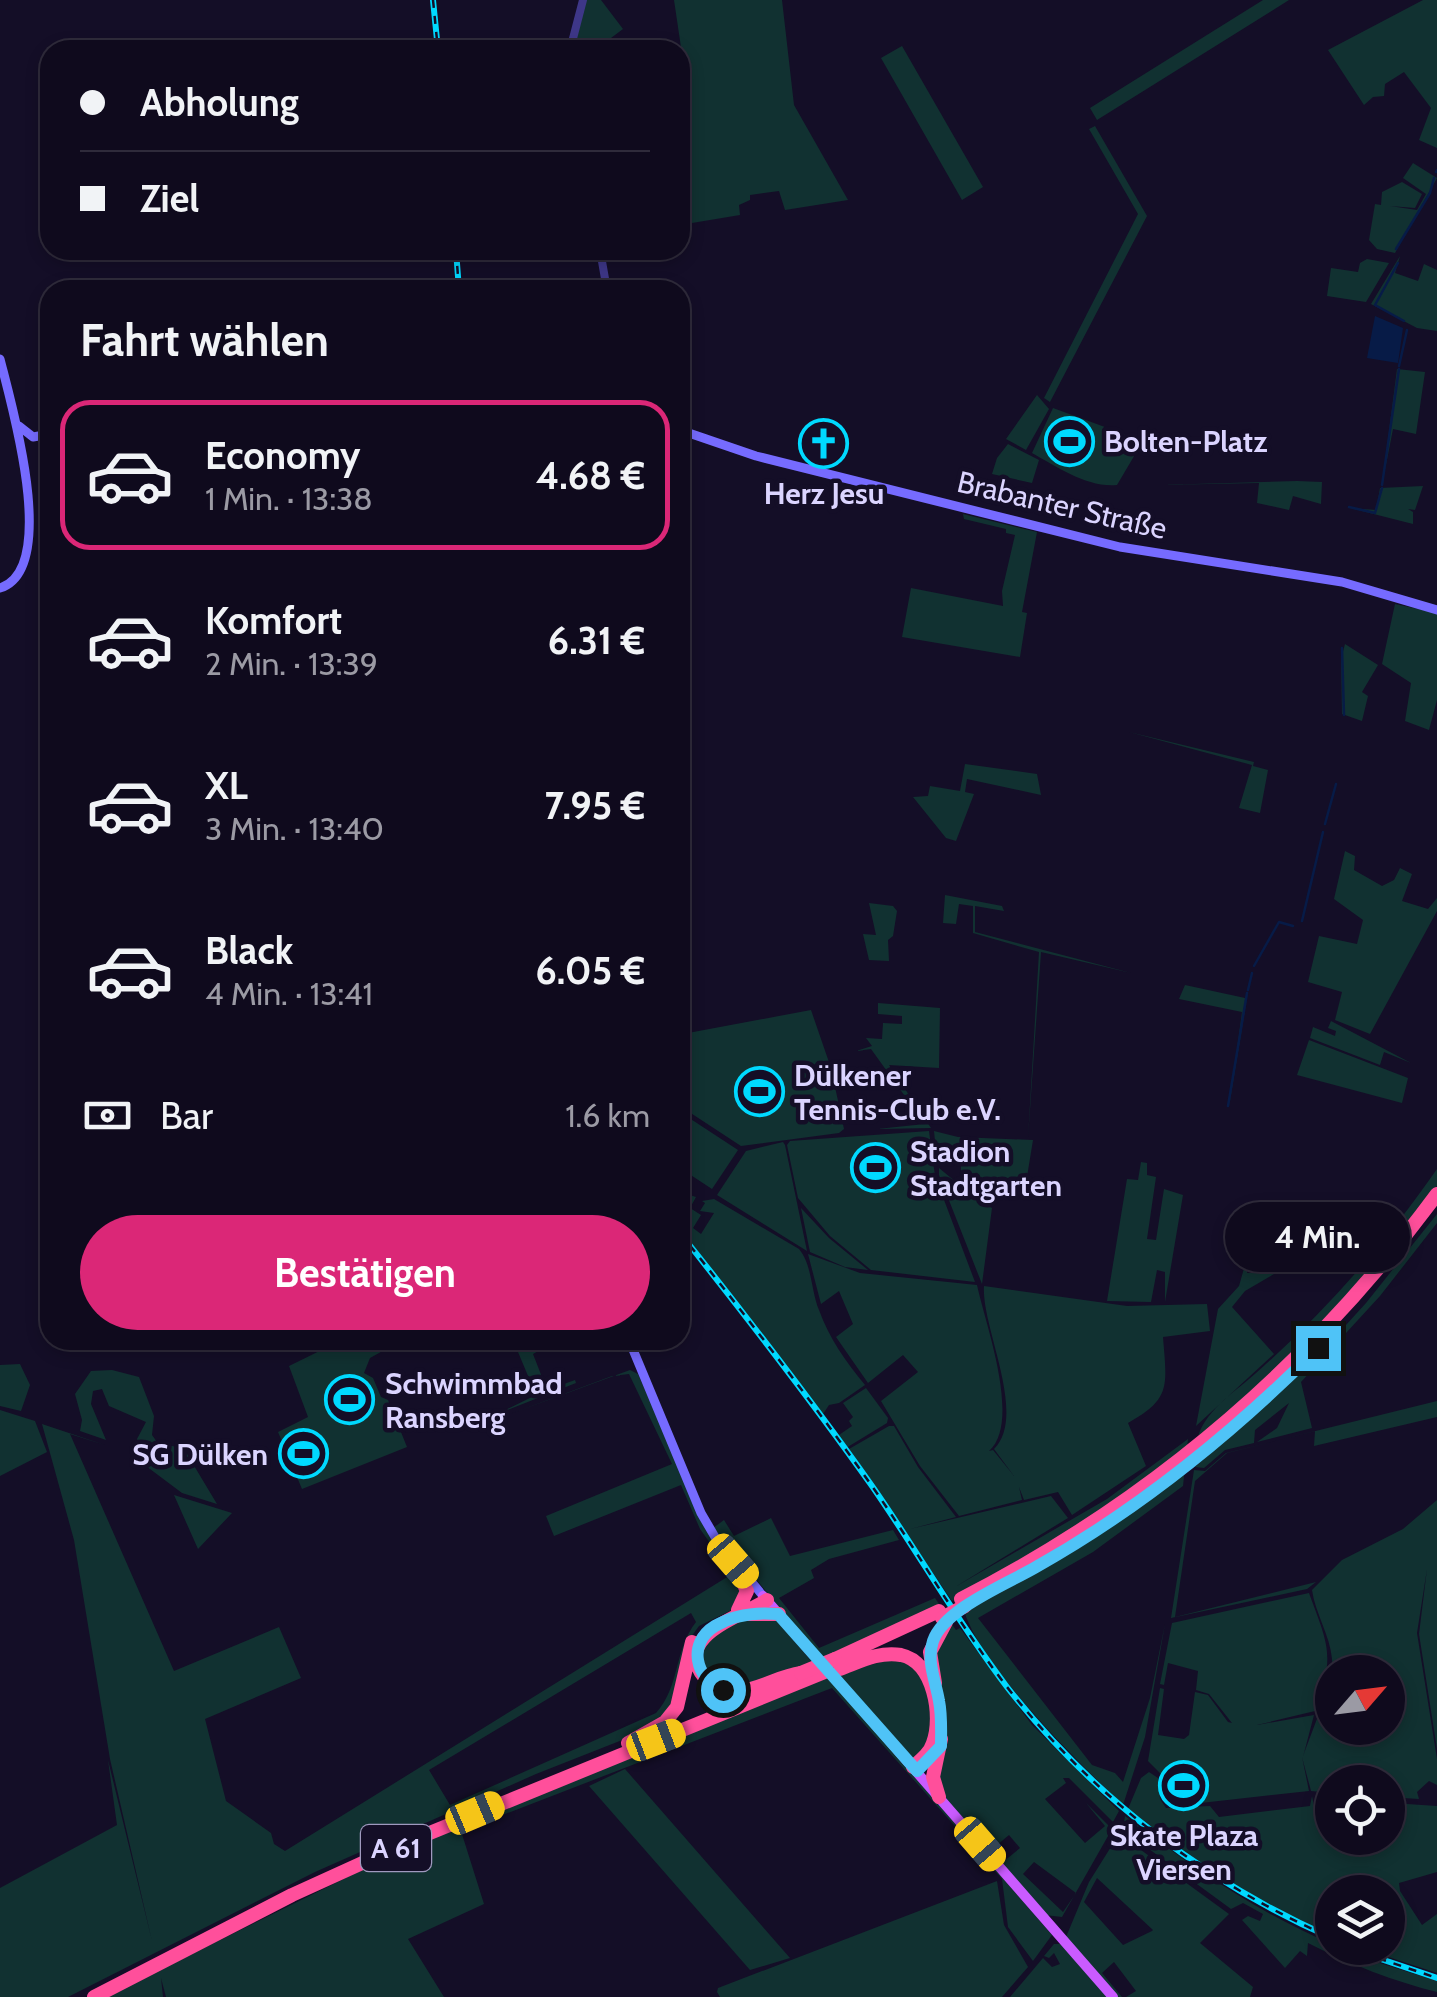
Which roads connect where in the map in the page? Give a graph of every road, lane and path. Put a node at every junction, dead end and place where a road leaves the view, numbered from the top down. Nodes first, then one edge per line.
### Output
1 (583, 0) edge
2 (573, 40) edge
3 (0, 358) edge
4 (15, 420) junction
5 (690, 433) edge
6 (40, 436) edge
7 (40, 439) edge
8 (20, 444) junction
9 (0, 588) edge
10 (1437, 610) edge
11 (1437, 1194) edge
12 (1437, 1206) edge
13 (633, 1350) edge
14 (1206, 1446) junction
15 (733, 1561) junction
16 (765, 1598) junction
17 (740, 1612) junction
18 (778, 1614) junction
19 (942, 1617) junction
20 (835, 1666) junction
21 (803, 1677) junction
22 (628, 1743) junction
23 (941, 1746) junction
24 (915, 1769) junction
25 (939, 1796) junction
26 (78, 1997) edge
27 (94, 1997) edge
28 (1113, 1997) edge

1 - 2 street
3 - 4 main road
4 - 6 main road
4 - 8 main road
5 - 10 main road, Brabanter Straße
7 - 8 main road
8 - 9 main road
11 - 14 highway, A 61
12 - 14 highway, A 61
13 - 15 main road
14 - 19 highway, A 61
15 - 16 main road
15 - 17 highway
16 - 17 highway
16 - 18 main road
17 - 18 highway
17 - 21 highway
17 - 22 highway
18 - 24 main road
19 - 20 highway, A 61
19 - 23 highway
20 - 21 highway, A 61, bridge
20 - 24 highway
21 - 22 highway, A 61
21 - 27 highway, A 61
22 - 26 highway, A 61
23 - 24 highway
23 - 25 highway
24 - 25 main road
25 - 28 main road

